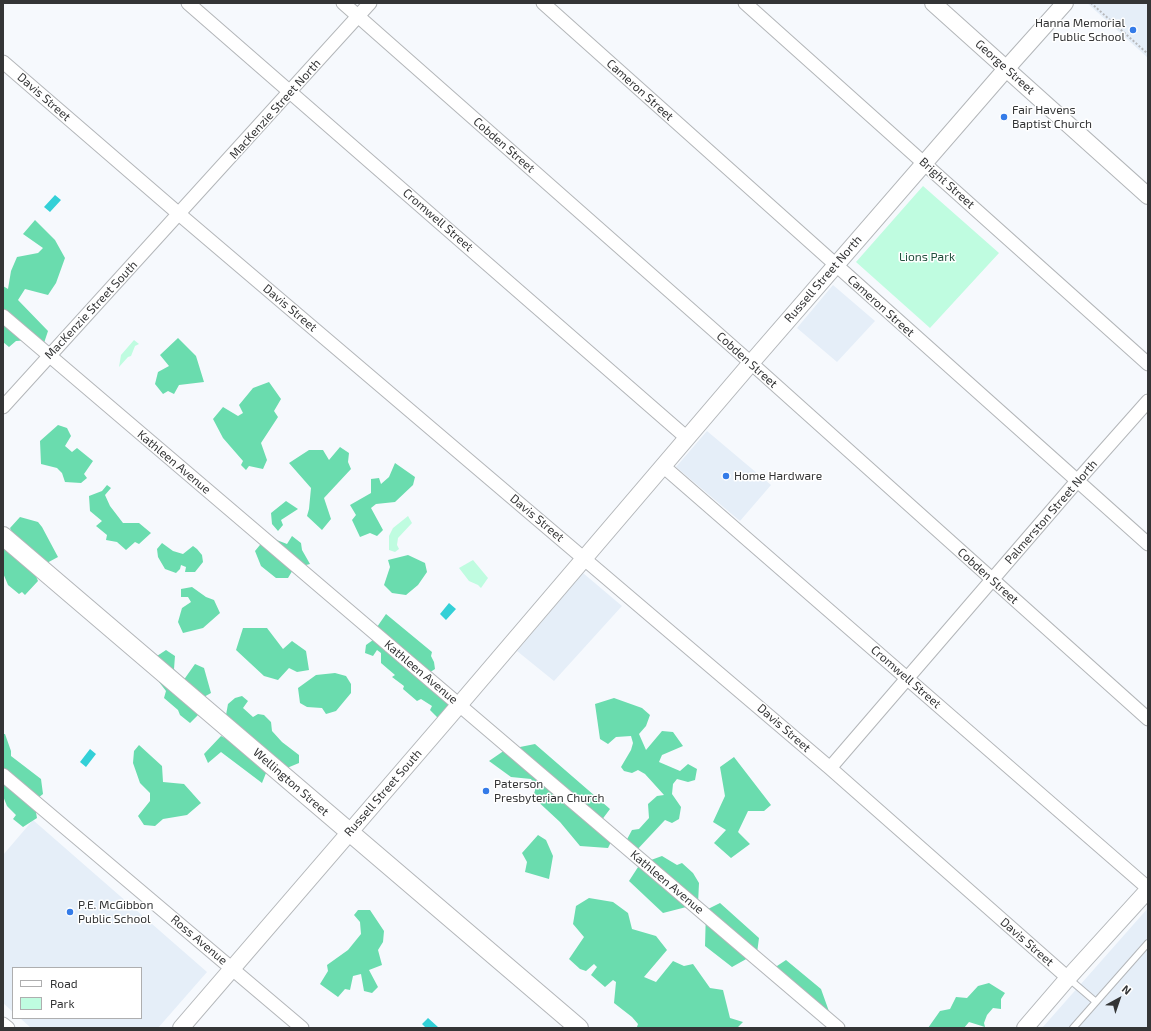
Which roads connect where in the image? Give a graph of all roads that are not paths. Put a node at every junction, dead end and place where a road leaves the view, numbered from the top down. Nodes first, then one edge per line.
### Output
1 (188, 3) edge
2 (343, 3) edge
3 (370, 3) edge
4 (543, 3) edge
5 (745, 3) edge
6 (933, 3) edge
7 (1065, 3) edge
8 (358, 17) junction
9 (3, 62) edge
10 (1006, 69) junction
11 (291, 92) junction
12 (924, 163) junction
13 (1148, 196) edge
14 (179, 214) junction
15 (836, 265) junction
16 (3, 316) edge
17 (48, 356) junction
18 (750, 363) junction
19 (1148, 364) edge
20 (1148, 401) edge
21 (3, 407) edge
22 (687, 438) junction
23 (663, 466) junction
24 (1078, 480) junction
25 (3, 536) edge
26 (1148, 544) edge
27 (584, 558) junction
28 (992, 580) junction
29 (908, 679) junction
30 (459, 705) junction
31 (1148, 719) edge
32 (830, 768) junction
33 (3, 775) edge
34 (349, 832) junction
35 (1148, 889) edge
36 (1148, 943) edge
37 (232, 968) junction
38 (1068, 978) junction
39 (1096, 1002) junction
40 (3, 1024) edge
41 (8, 1028) edge
42 (180, 1028) edge
43 (302, 1028) edge
44 (579, 1028) edge
45 (838, 1028) edge
46 (1025, 1028) edge
47 (1073, 1028) edge

1 - 11 street, Cromwell Street
2 - 8 street, Cobden Street
3 - 8 street, MacKenzie Street North
4 - 15 street, Cameron Street
5 - 12 street, Bright Street
6 - 10 street, George Street
7 - 10 street, Russell Street North
8 - 11 street, MacKenzie Street North
8 - 18 street, Cobden Street
9 - 14 street, Davis Street
10 - 12 street, Russell Street North
10 - 13 street, George Street
11 - 14 street, MacKenzie Street North
11 - 22 street, Cromwell Street
12 - 15 street, Russell Street North
12 - 19 street, Bright Street
14 - 17 street, MacKenzie Street South
14 - 27 street, Davis Street
15 - 18 street, Russell Street North
15 - 24 street, Cameron Street
16 - 17 street, Kathleen Avenue
17 - 21 street, MacKenzie Street South
17 - 30 street, Kathleen Avenue
18 - 22 street, Russell Street North
18 - 28 street, Cobden Street
20 - 24 street, Palmerston Street North
22 - 23 street, Russell Street North
23 - 27 street, Russell Street North
23 - 29 street, Cromwell Street
24 - 26 street, Cameron Street
24 - 28 street, Palmerston Street North
25 - 34 main road, Wellington Street
27 - 30 street, Russell Street South
27 - 32 street, Davis Street
28 - 29 street, Palmerston Street North
28 - 31 street, Cobden Street
29 - 32 street, Palmerston Street North
29 - 35 street, Cromwell Street
30 - 34 street, Russell Street South
30 - 45 street, Kathleen Avenue
32 - 38 street, Davis Street
33 - 37 street, Ross Avenue
34 - 37 street, Russell Street South
34 - 44 main road, Wellington Street
35 - 38 street
36 - 39 lane
37 - 42 street, Russell Street South
37 - 43 street, Ross Avenue
38 - 39 lane
38 - 46 street
39 - 47 lane
40 - 41 street

